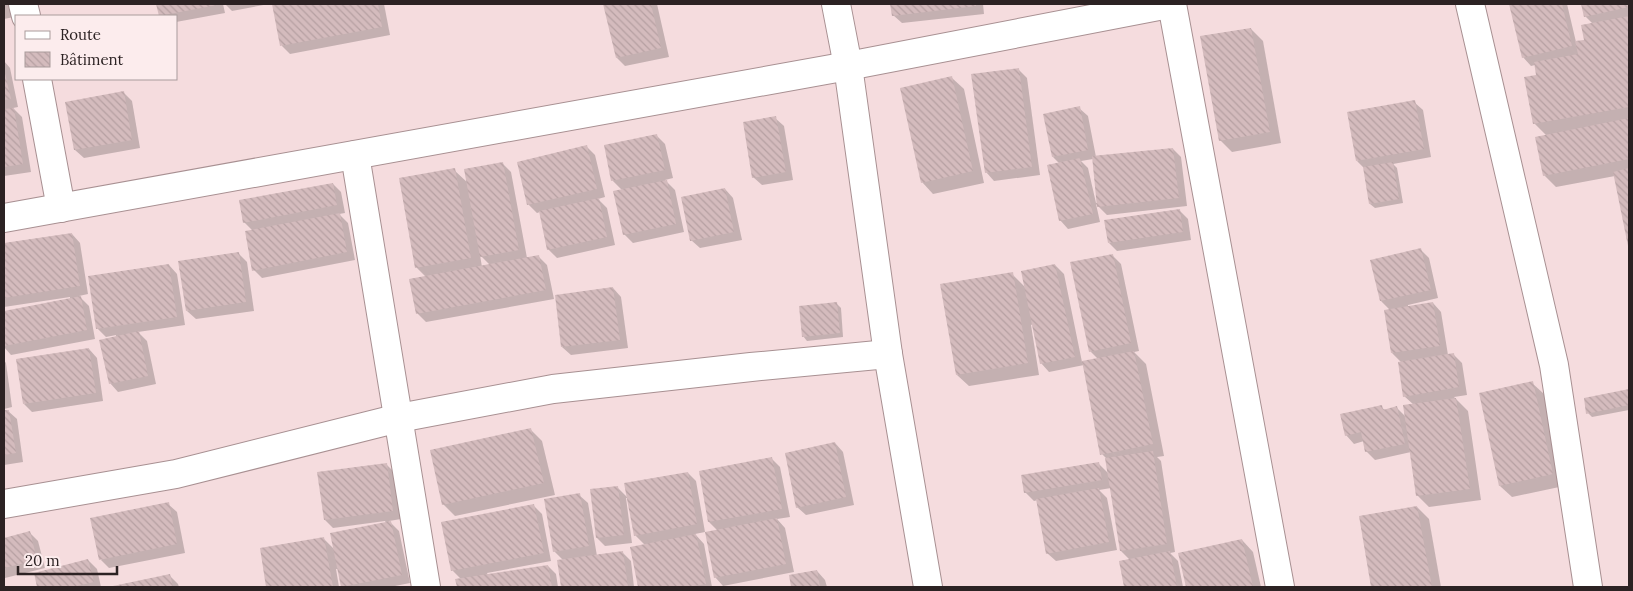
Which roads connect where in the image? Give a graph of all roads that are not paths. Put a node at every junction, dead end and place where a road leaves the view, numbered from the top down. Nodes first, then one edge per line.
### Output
1 (836, 4) edge
2 (1163, 4) edge
3 (1470, 4) edge
4 (848, 66) junction
5 (37, 80) edge
6 (355, 155) junction
7 (61, 208) junction
8 (4, 218) edge
9 (888, 354) junction
10 (399, 418) junction
11 (4, 504) edge
12 (426, 587) edge
13 (928, 587) edge
14 (1280, 587) edge
15 (1588, 587) edge

1 - 4 street
2 - 4 street
2 - 14 street
3 - 15 street
4 - 6 street
4 - 9 street
5 - 7 street
6 - 7 street
6 - 10 street
7 - 8 street
9 - 10 street
9 - 13 street
10 - 11 street
10 - 12 street

